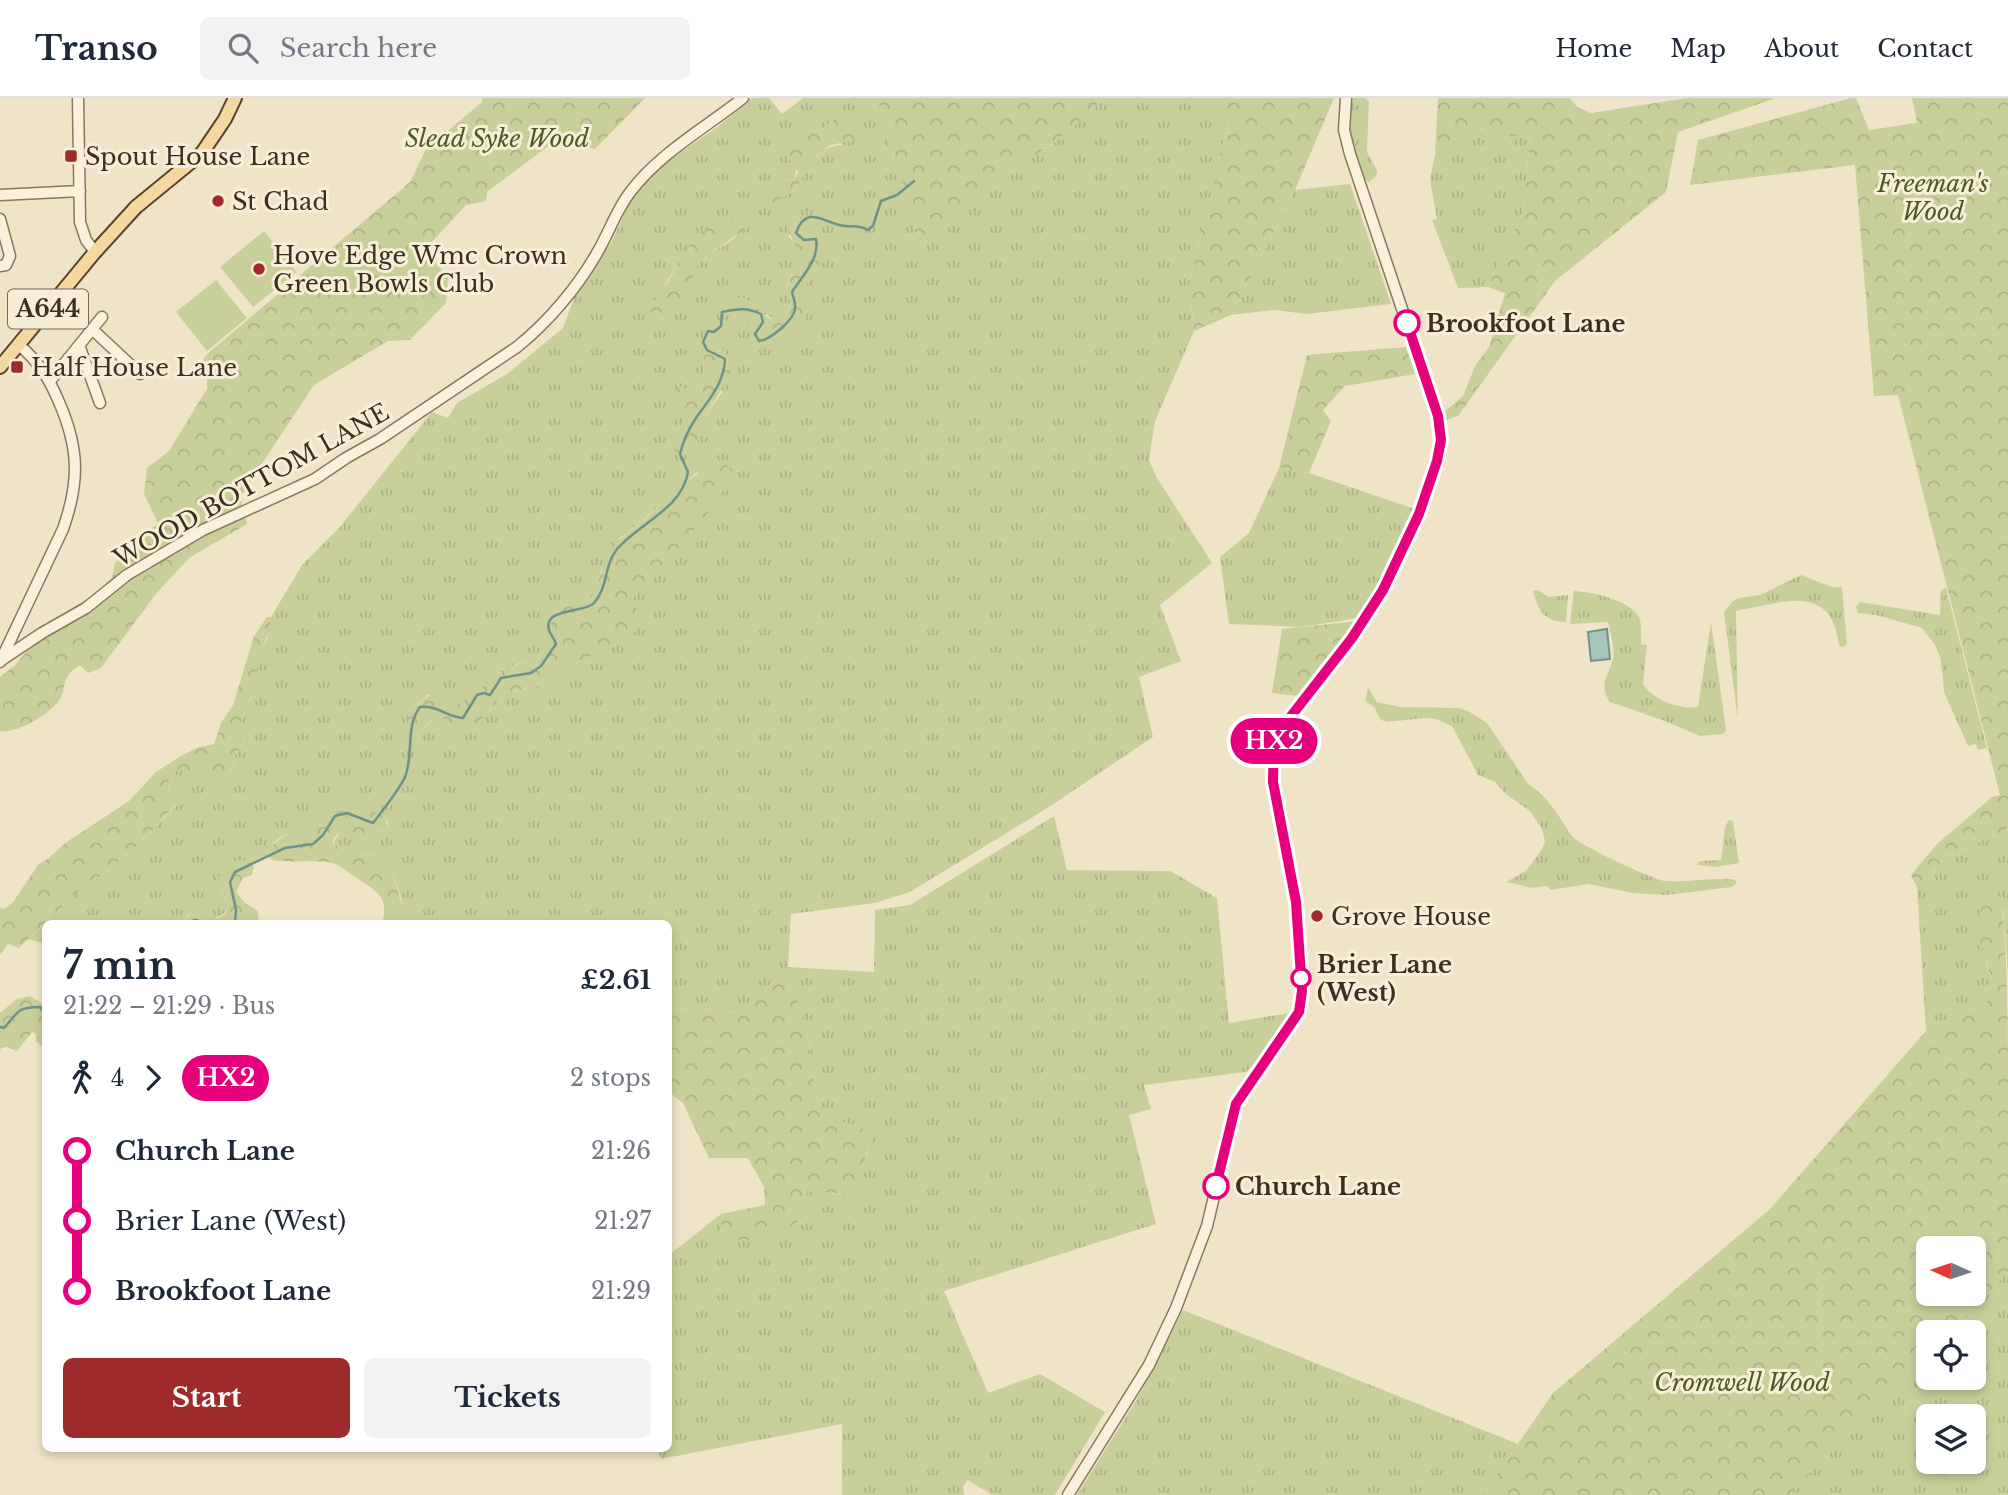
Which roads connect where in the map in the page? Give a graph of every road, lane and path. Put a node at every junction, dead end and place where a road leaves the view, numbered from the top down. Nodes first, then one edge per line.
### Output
1 (78, 98) edge
2 (235, 98) edge
3 (743, 98) edge
4 (1346, 98) edge
5 (80, 191) junction
6 (0, 195) edge
7 (0, 219) edge
8 (96, 251) junction
9 (0, 266) edge
10 (102, 317) dead end
11 (92, 329) junction
12 (19, 345) junction
13 (79, 345) junction
14 (0, 367) edge
15 (140, 374) dead end
16 (50, 381) junction
17 (100, 403) dead end
18 (0, 662) edge
19 (1068, 1495) edge

1 - 5 street
2 - 8 main road, A644
3 - 18 street, WOOD BOTTOM LANE
4 - 19 street
5 - 6 street
5 - 8 street
7 - 9 street
8 - 12 main road, A644
10 - 11 street
11 - 13 street
11 - 15 street
12 - 14 main road, A644
12 - 16 street
13 - 16 street
13 - 17 street
16 - 18 street

